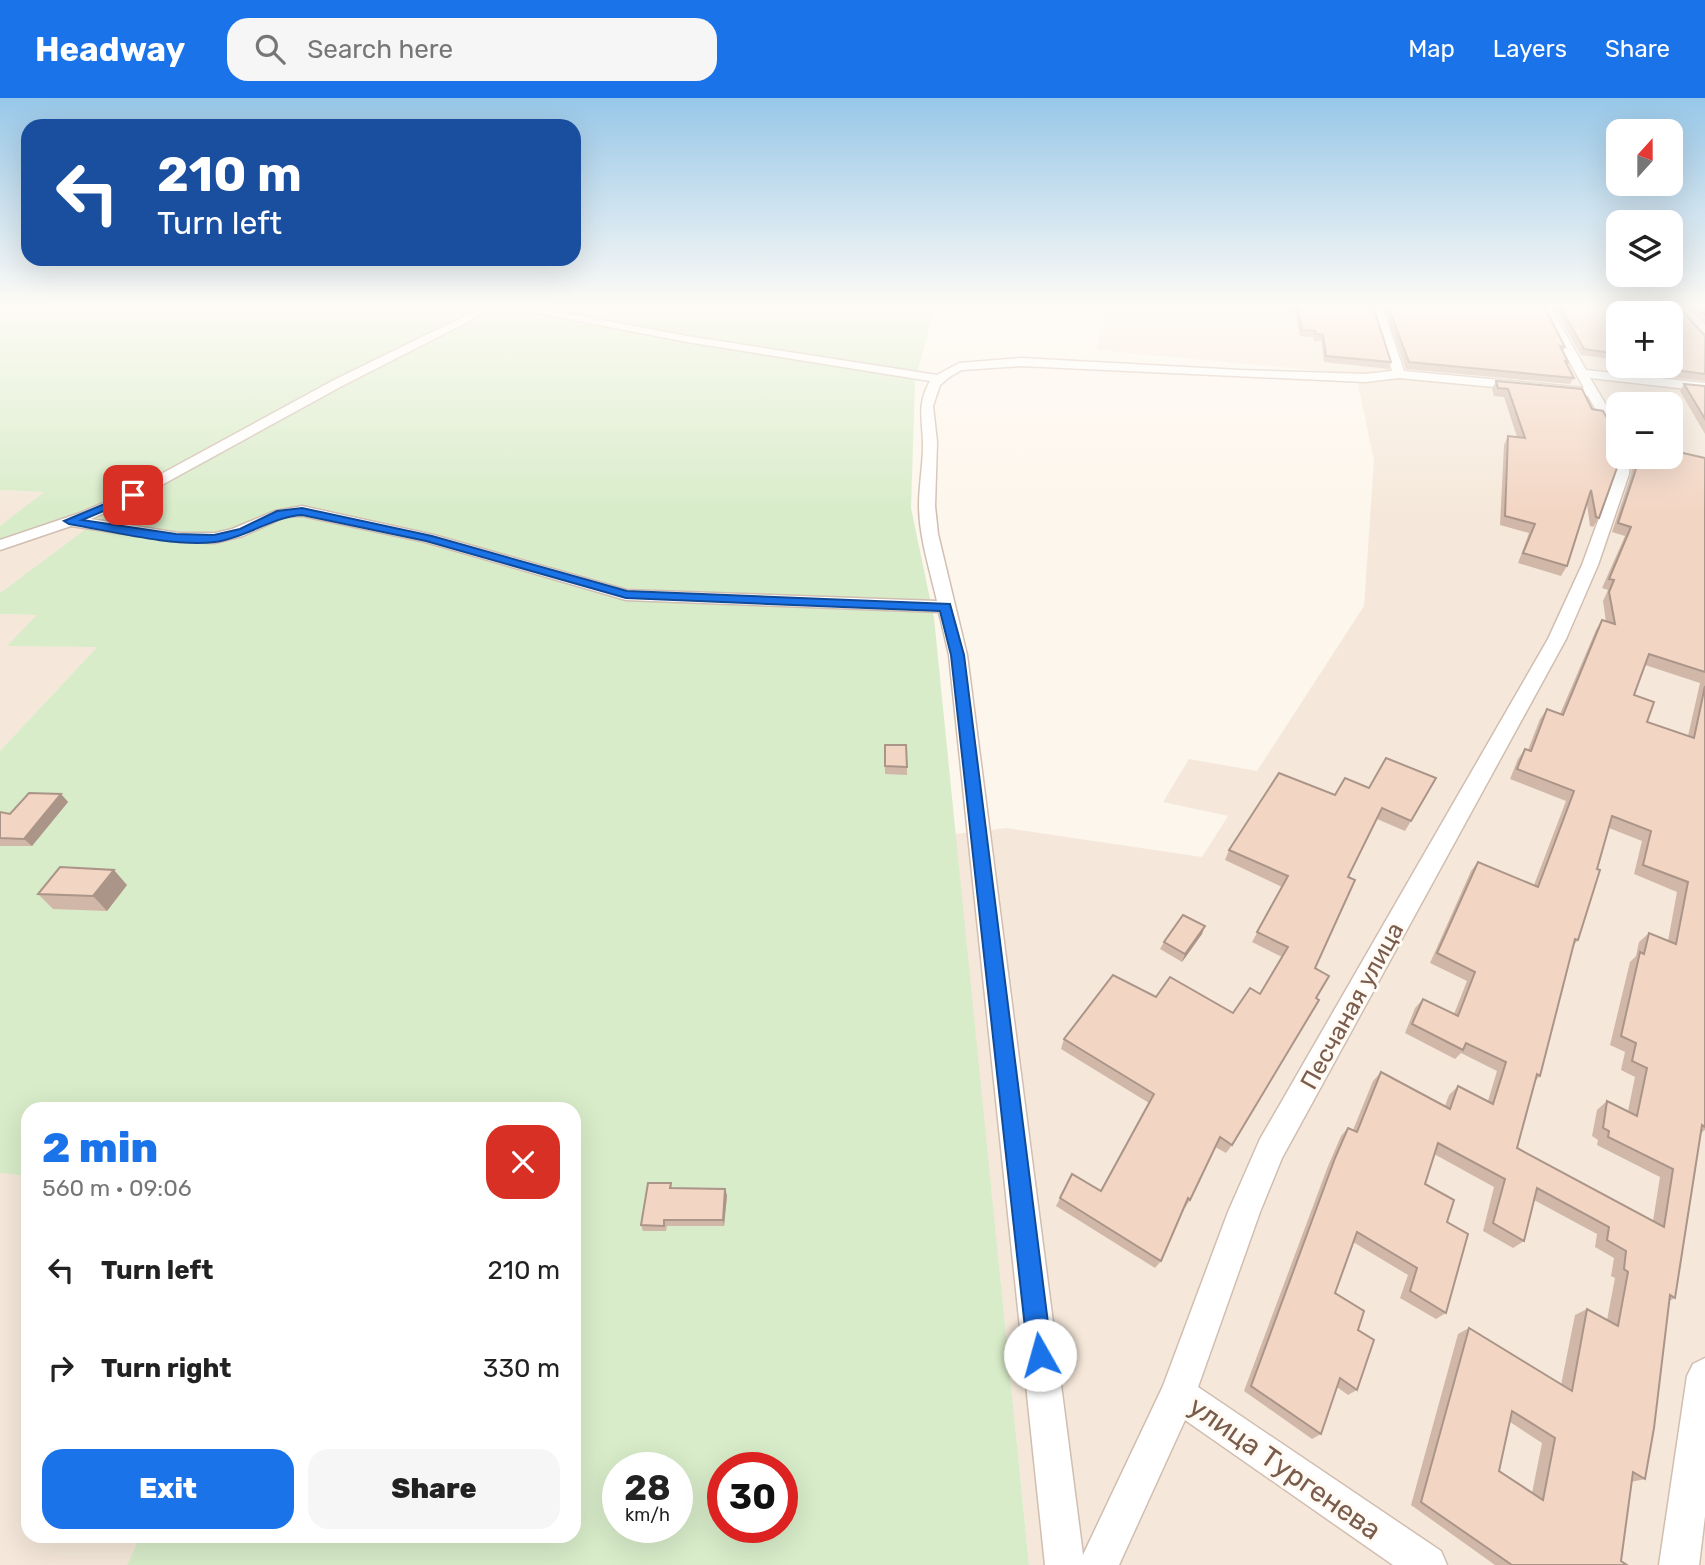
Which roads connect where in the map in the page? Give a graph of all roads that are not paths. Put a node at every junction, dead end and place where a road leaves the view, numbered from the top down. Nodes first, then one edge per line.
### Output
1 (355, 374) edge
2 (914, 374) edge
3 (947, 374) edge
4 (1254, 374) edge
5 (1395, 374) edge
6 (1404, 374) edge
7 (1584, 374) edge
8 (1596, 374) edge
9 (939, 379) junction
10 (1705, 387) edge
11 (1595, 393) junction
12 (1606, 414) edge
13 (1622, 469) edge
14 (69, 521) junction
15 (0, 545) edge
16 (945, 607) junction
17 (1705, 1376) edge
18 (1178, 1394) junction
19 (1065, 1565) edge
20 (1099, 1565) edge
21 (1427, 1565) edge
22 (1679, 1565) edge

1 - 14 street
2 - 9 street
3 - 9 street
4 - 5 street
6 - 11 street
7 - 11 street
8 - 10 street
9 - 16 street
11 - 12 street
13 - 18 street, Песчаная улица
14 - 15 street
14 - 16 street
16 - 19 street
17 - 22 street
18 - 20 street, Песчаная улица
18 - 21 street, улица Тургенева

